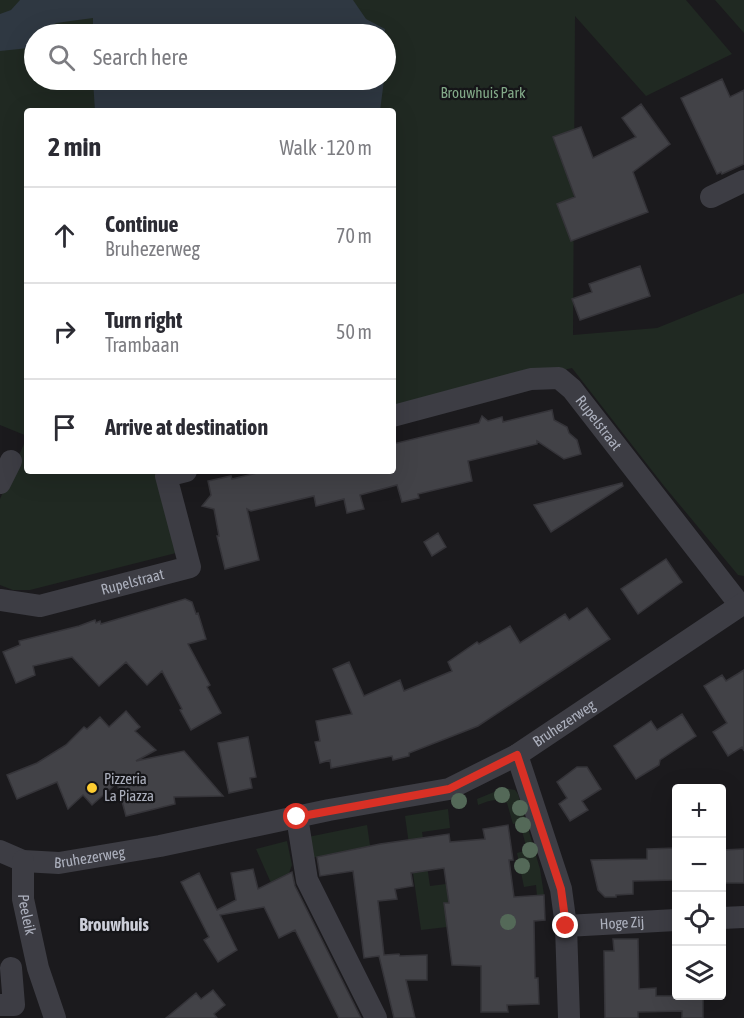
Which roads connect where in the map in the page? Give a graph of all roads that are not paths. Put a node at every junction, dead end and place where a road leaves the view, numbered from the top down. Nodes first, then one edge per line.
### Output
1 (744, 181) edge
2 (711, 197) dead end
3 (396, 415) edge
4 (10, 461) dead end
5 (174, 474) edge
6 (0, 483) edge
7 (0, 600) edge
8 (742, 604) edge
9 (517, 755) junction
10 (297, 817) junction
11 (0, 851) edge
12 (23, 861) junction
13 (744, 917) edge
14 (726, 918) edge
15 (672, 920) edge
16 (566, 926) junction
17 (6, 968) edge
18 (38, 968) junction
19 (0, 1005) edge
20 (55, 1018) edge
21 (376, 1018) edge
22 (569, 1018) edge

1 - 2 street
3 - 8 street, Rupelstraat
4 - 6 street
5 - 7 street, Rupelstraat
8 - 9 street, Bruhezerweg
9 - 10 street, Bruhezerweg
9 - 16 street
10 - 12 street, Bruhezerweg
10 - 21 street
11 - 12 street
12 - 18 street, Peeleik
13 - 14 street
15 - 16 street, Hoge Zij
16 - 22 street
17 - 18 street
17 - 19 street
18 - 20 street, Peeleik

